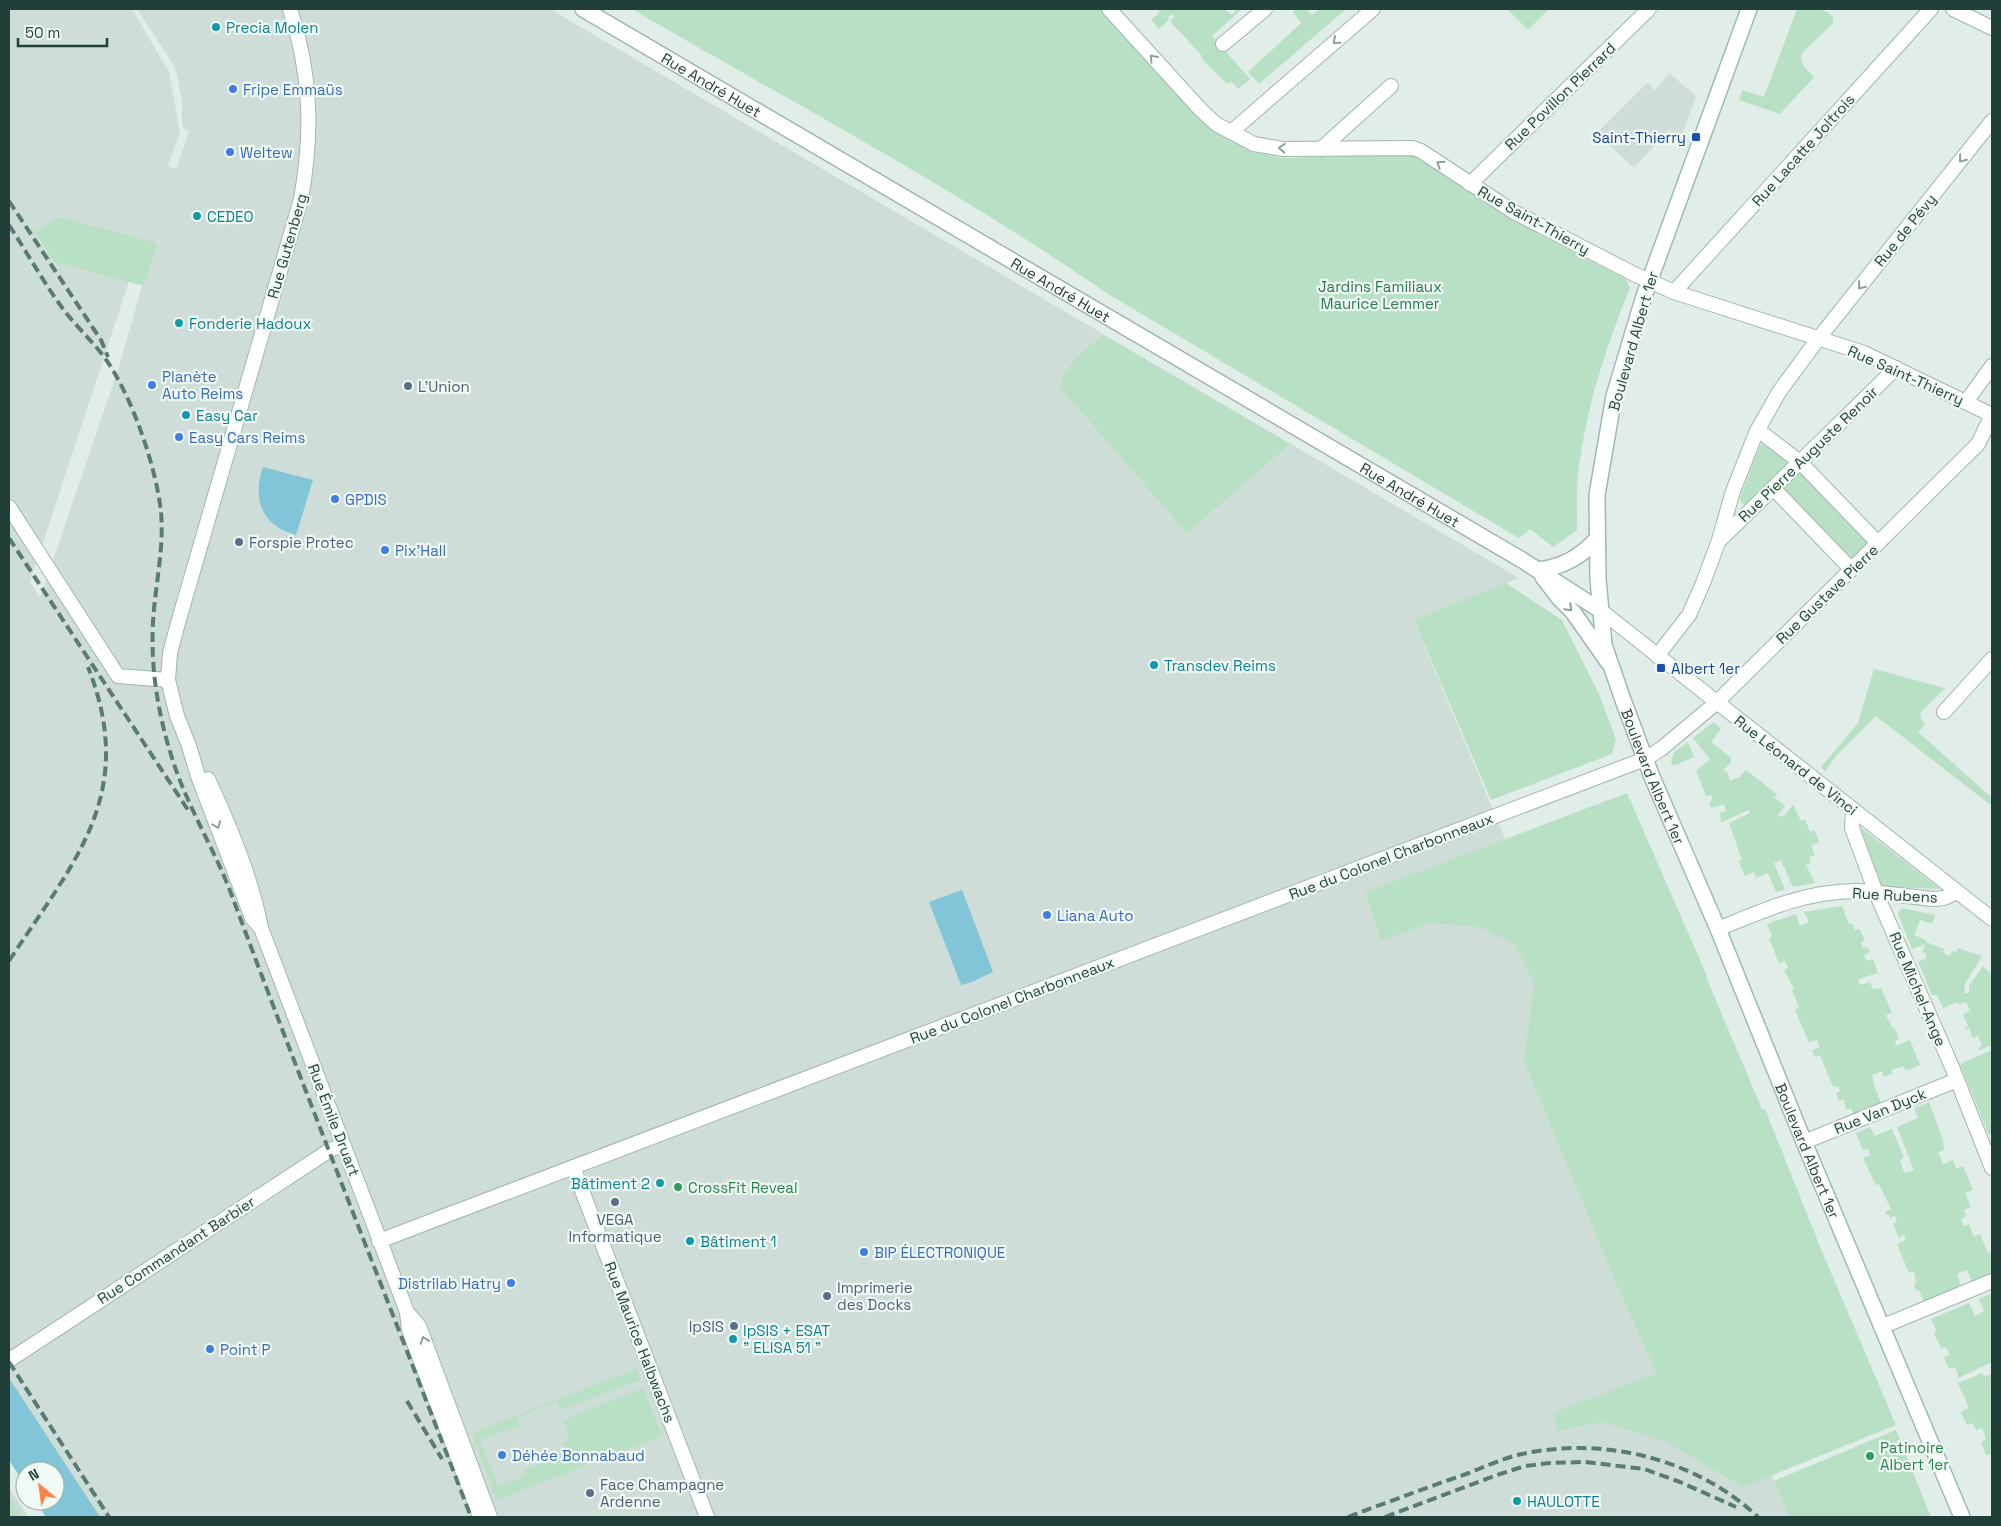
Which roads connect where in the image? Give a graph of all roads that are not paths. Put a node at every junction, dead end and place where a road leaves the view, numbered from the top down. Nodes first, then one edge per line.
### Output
1 (290, 9) edge
2 (583, 9) edge
3 (1109, 9) edge
4 (1265, 9) edge
5 (1373, 9) edge
6 (1649, 9) edge
7 (1750, 9) edge
8 (1931, 9) edge
9 (1953, 9) edge
10 (1992, 28) edge
11 (1223, 44) dead end
12 (1391, 86) dead end
13 (1992, 121) edge
14 (1231, 132) junction
15 (1321, 149) junction
16 (1470, 184) junction
17 (1650, 282) junction
18 (1674, 292) junction
19 (1818, 339) junction
20 (1992, 366) edge
21 (1896, 368) junction
22 (1966, 402) junction
23 (1992, 415) edge
24 (1758, 430) junction
25 (1800, 462) junction
26 (1773, 488) junction
27 (9, 507) edge
28 (1598, 540) junction
29 (1719, 540) junction
30 (1878, 544) junction
31 (1852, 569) junction
32 (1538, 570) junction
33 (1600, 610) junction
34 (1657, 656) junction
35 (1992, 659) edge
36 (1610, 665) junction
37 (168, 680) junction
38 (1716, 702) junction
39 (1944, 712) dead end
40 (1645, 759) junction
41 (1853, 810) junction
42 (1957, 892) junction
43 (1876, 893) junction
44 (1992, 920) edge
45 (1718, 929) junction
46 (1957, 1080) junction
47 (1804, 1142) junction
48 (343, 1145) junction
49 (573, 1168) junction
50 (1992, 1168) edge
51 (379, 1241) junction
52 (1992, 1281) edge
53 (407, 1312) junction
54 (1881, 1327) junction
55 (11, 1359) dead end
56 (480, 1517) edge
57 (490, 1517) edge
58 (707, 1517) edge
59 (1962, 1517) edge

1 - 37 street, Rue Gutenberg
2 - 32 main road, Rue André Huet
14 -> 3 street, Rue Saint-Thierry
4 - 11 street
5 -> 14 street
6 - 16 street, Rue Povillon Pierrard
7 - 17 main road, Boulevard Albert 1er
8 - 18 street, Rue Lacatte Joltrois
9 - 10 street
12 - 15 street
13 -> 19 street, Rue de Pévy
15 -> 14 street, Rue Saint-Thierry
16 -> 15 street, Rue Saint-Thierry
16 - 17 street, Rue Saint-Thierry
17 - 18 street, Rue Saint-Thierry
17 - 28 main road, Boulevard Albert 1er
18 - 19 street, Rue Saint-Thierry
19 - 21 street, Rue Saint-Thierry
19 - 24 street, Rue de Pévy
20 - 22 street
21 - 22 street, Rue Saint-Thierry
21 - 25 street, Rue Pierre Auguste Renoir
22 - 23 street, Rue Saint-Thierry
23 - 30 street, Rue Gustave Pierre
24 - 25 street
24 - 29 street, Rue de Pévy
25 - 26 street, Rue Pierre Auguste Renoir
25 - 30 street
26 - 29 street, Rue Pierre Auguste Renoir
26 - 31 street
27 - 37 street
28 - 32 main road
28 - 33 main road, Boulevard Albert 1er
29 - 34 street, Rue de Pévy
30 - 31 street, Rue Gustave Pierre
31 - 38 street, Rue Gustave Pierre
32 - 33 main road, Rue André Huet
32 -> 36 main road
33 - 34 street, Rue Léonard de Vinci
33 - 36 main road, Boulevard Albert 1er
34 - 38 street, Rue Léonard de Vinci
35 - 39 street
36 - 40 main road, Boulevard Albert 1er
37 - 48 street, Rue Émile Druart
38 - 40 street, Rue Gustave Pierre
38 - 41 street, Rue Léonard de Vinci
40 - 45 main road, Boulevard Albert 1er
40 - 49 street, Rue du Colonel Charbonneaux
41 - 42 street, Rue Léonard de Vinci
41 - 43 street, Rue Michel-Ange
42 - 43 street, Rue Rubens
42 - 44 street, Rue Léonard de Vinci
43 - 45 street, Rue Rubens
43 - 46 street, Rue Michel-Ange
45 - 47 main road, Boulevard Albert 1er
46 - 47 street, Rue Van Dyck
46 - 50 street, Rue Michel-Ange
47 - 54 main road, Boulevard Albert 1er
48 - 51 street, Rue Émile Druart
48 - 55 street, Rue Commandant Barbier
49 - 51 street, Rue du Colonel Charbonneaux
49 - 58 street, Rue Maurice Halbwachs
51 - 53 street, Rue Émile Druart
52 - 54 street
53 - 56 street, Rue Émile Druart
57 -> 53 street, Rue Émile Druart
54 - 59 main road, Boulevard Albert 1er

